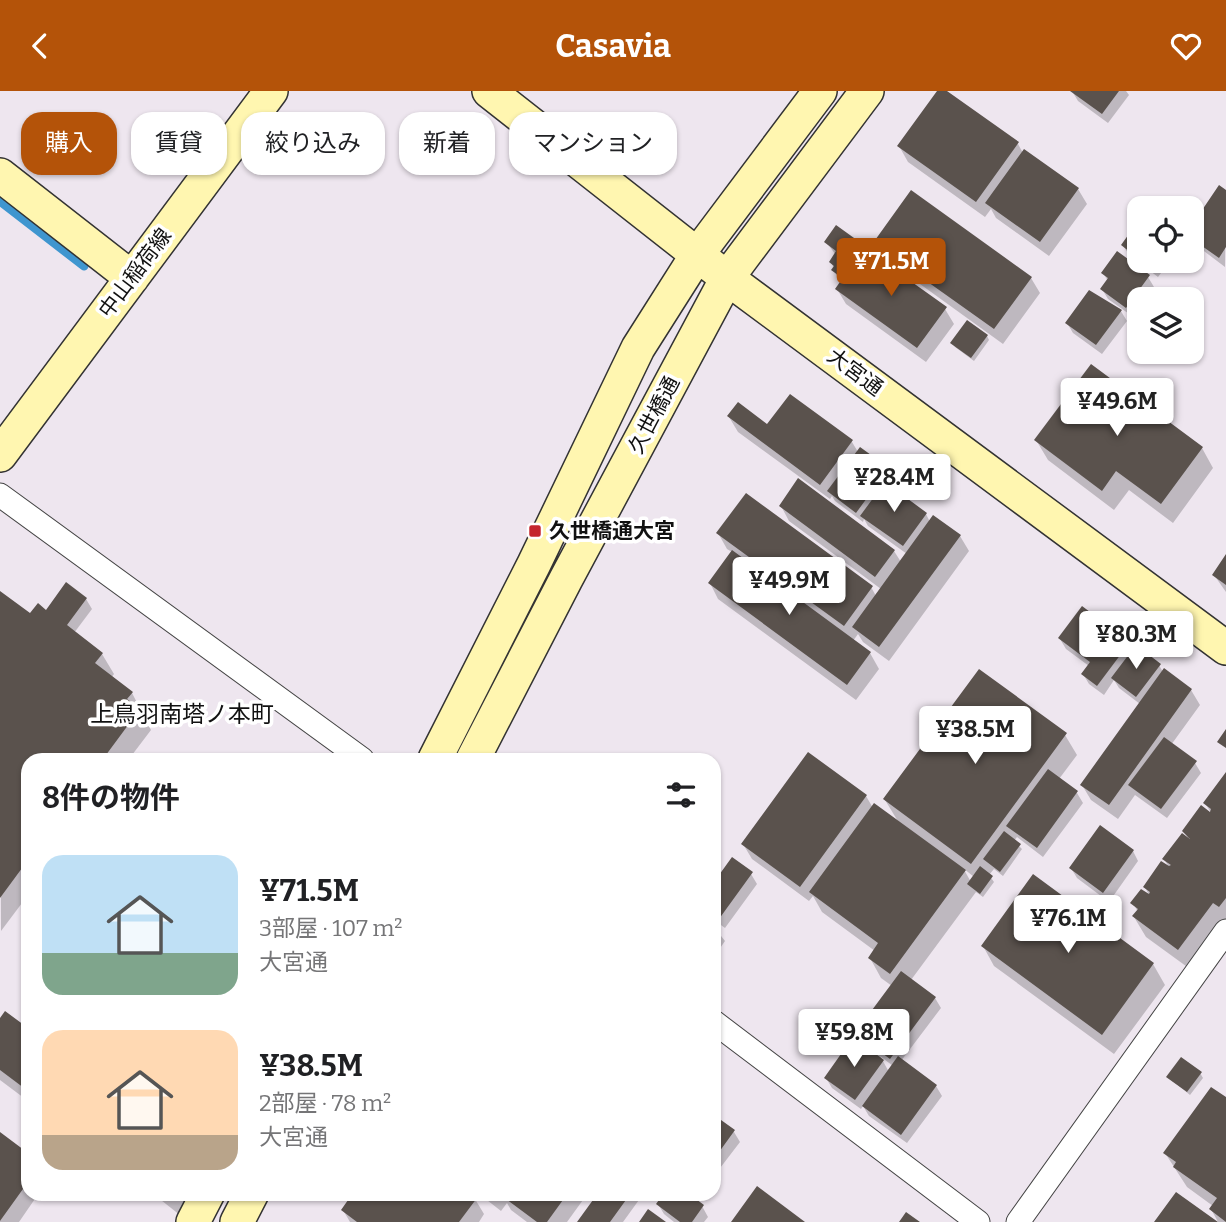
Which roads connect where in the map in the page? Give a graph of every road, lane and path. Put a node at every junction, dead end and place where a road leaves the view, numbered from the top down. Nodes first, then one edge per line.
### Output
1 (271, 91) edge
2 (489, 91) edge
3 (820, 91) edge
4 (867, 91) edge
5 (0, 175) edge
6 (698, 255) junction
7 (132, 278) junction
8 (727, 278) junction
9 (0, 455) edge
10 (0, 495) edge
11 (534, 564) junction
12 (566, 579) junction
13 (1226, 648) edge
14 (354, 753) edge
15 (438, 753) edge
16 (477, 753) edge
17 (1226, 931) edge
18 (721, 1028) edge
19 (204, 1201) edge
20 (248, 1201) edge
21 (193, 1222) edge
22 (237, 1222) edge
23 (978, 1222) edge
24 (1018, 1222) edge

1 - 7 street, 中山稲荷線
2 - 6 street, 大宮通
3 - 6 street, 久世橋通
4 - 8 street, 久世橋通
5 - 7 street
6 - 8 street, 大宮通
6 - 11 street, 久世橋通
7 - 9 street, 中山稲荷線
8 - 12 street, 久世橋通
8 - 13 street, 大宮通
10 - 14 street
11 - 12 street
11 - 15 street, 久世橋通
12 - 16 street, 久世橋通
17 - 24 street
18 - 23 street
19 - 21 street
20 - 22 street

